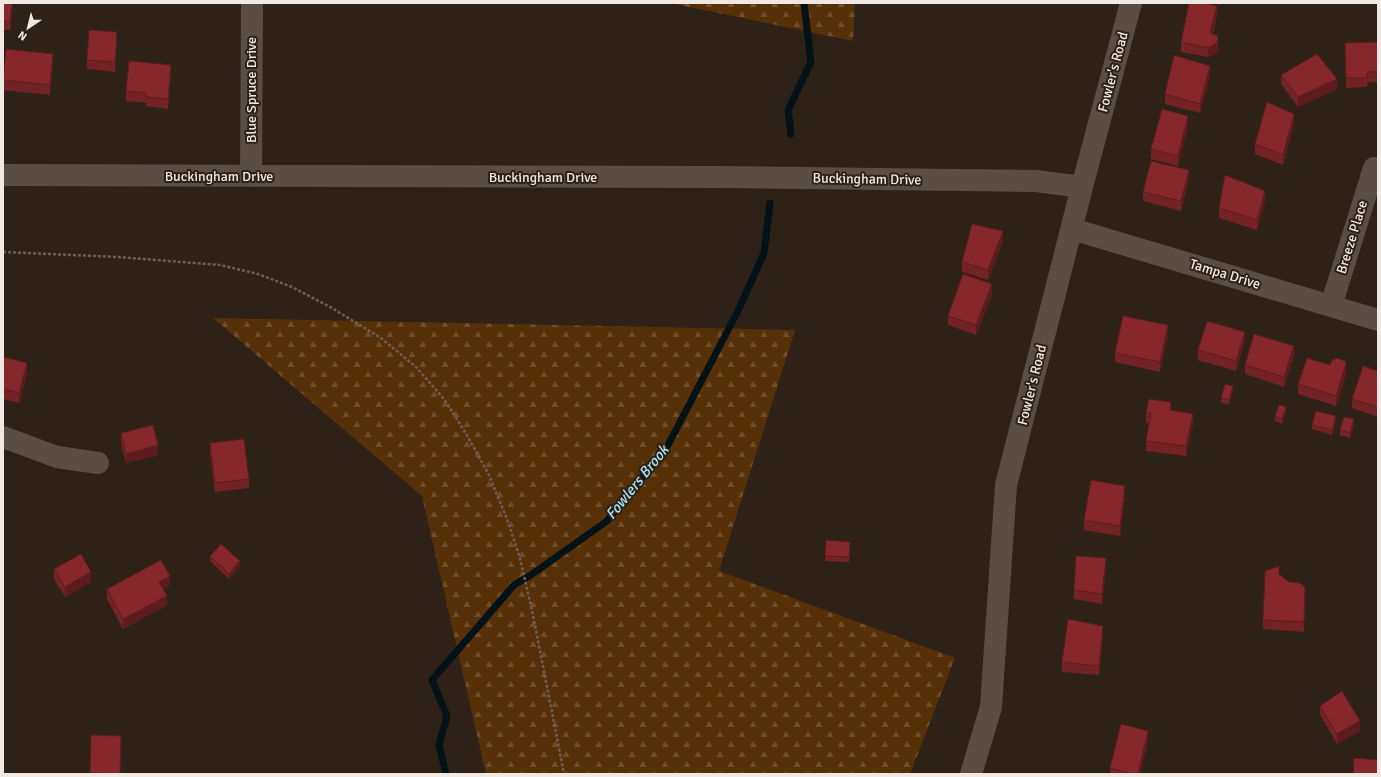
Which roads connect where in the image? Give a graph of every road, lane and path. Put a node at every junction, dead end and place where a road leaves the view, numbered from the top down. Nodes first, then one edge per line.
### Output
1 (252, 3) edge
2 (1131, 3) edge
3 (1374, 168) dead end
4 (3, 175) edge
5 (251, 176) junction
6 (1082, 187) junction
7 (1072, 229) junction
8 (3, 252) edge
9 (1331, 306) junction
10 (1378, 320) edge
11 (3, 437) edge
12 (98, 463) dead end
13 (564, 774) edge
14 (971, 774) edge

1 - 5 street, Blue Spruce Drive
2 - 6 street, Fowler's Road
3 - 9 street, Breeze Place
4 - 5 street, Buckingham Drive
5 - 6 street, Buckingham Drive
6 - 7 street, Fowler's Road
7 - 9 street, Tampa Drive
7 - 14 street, Fowler's Road
8 - 13 path
9 - 10 street, Tampa Drive
11 - 12 street

